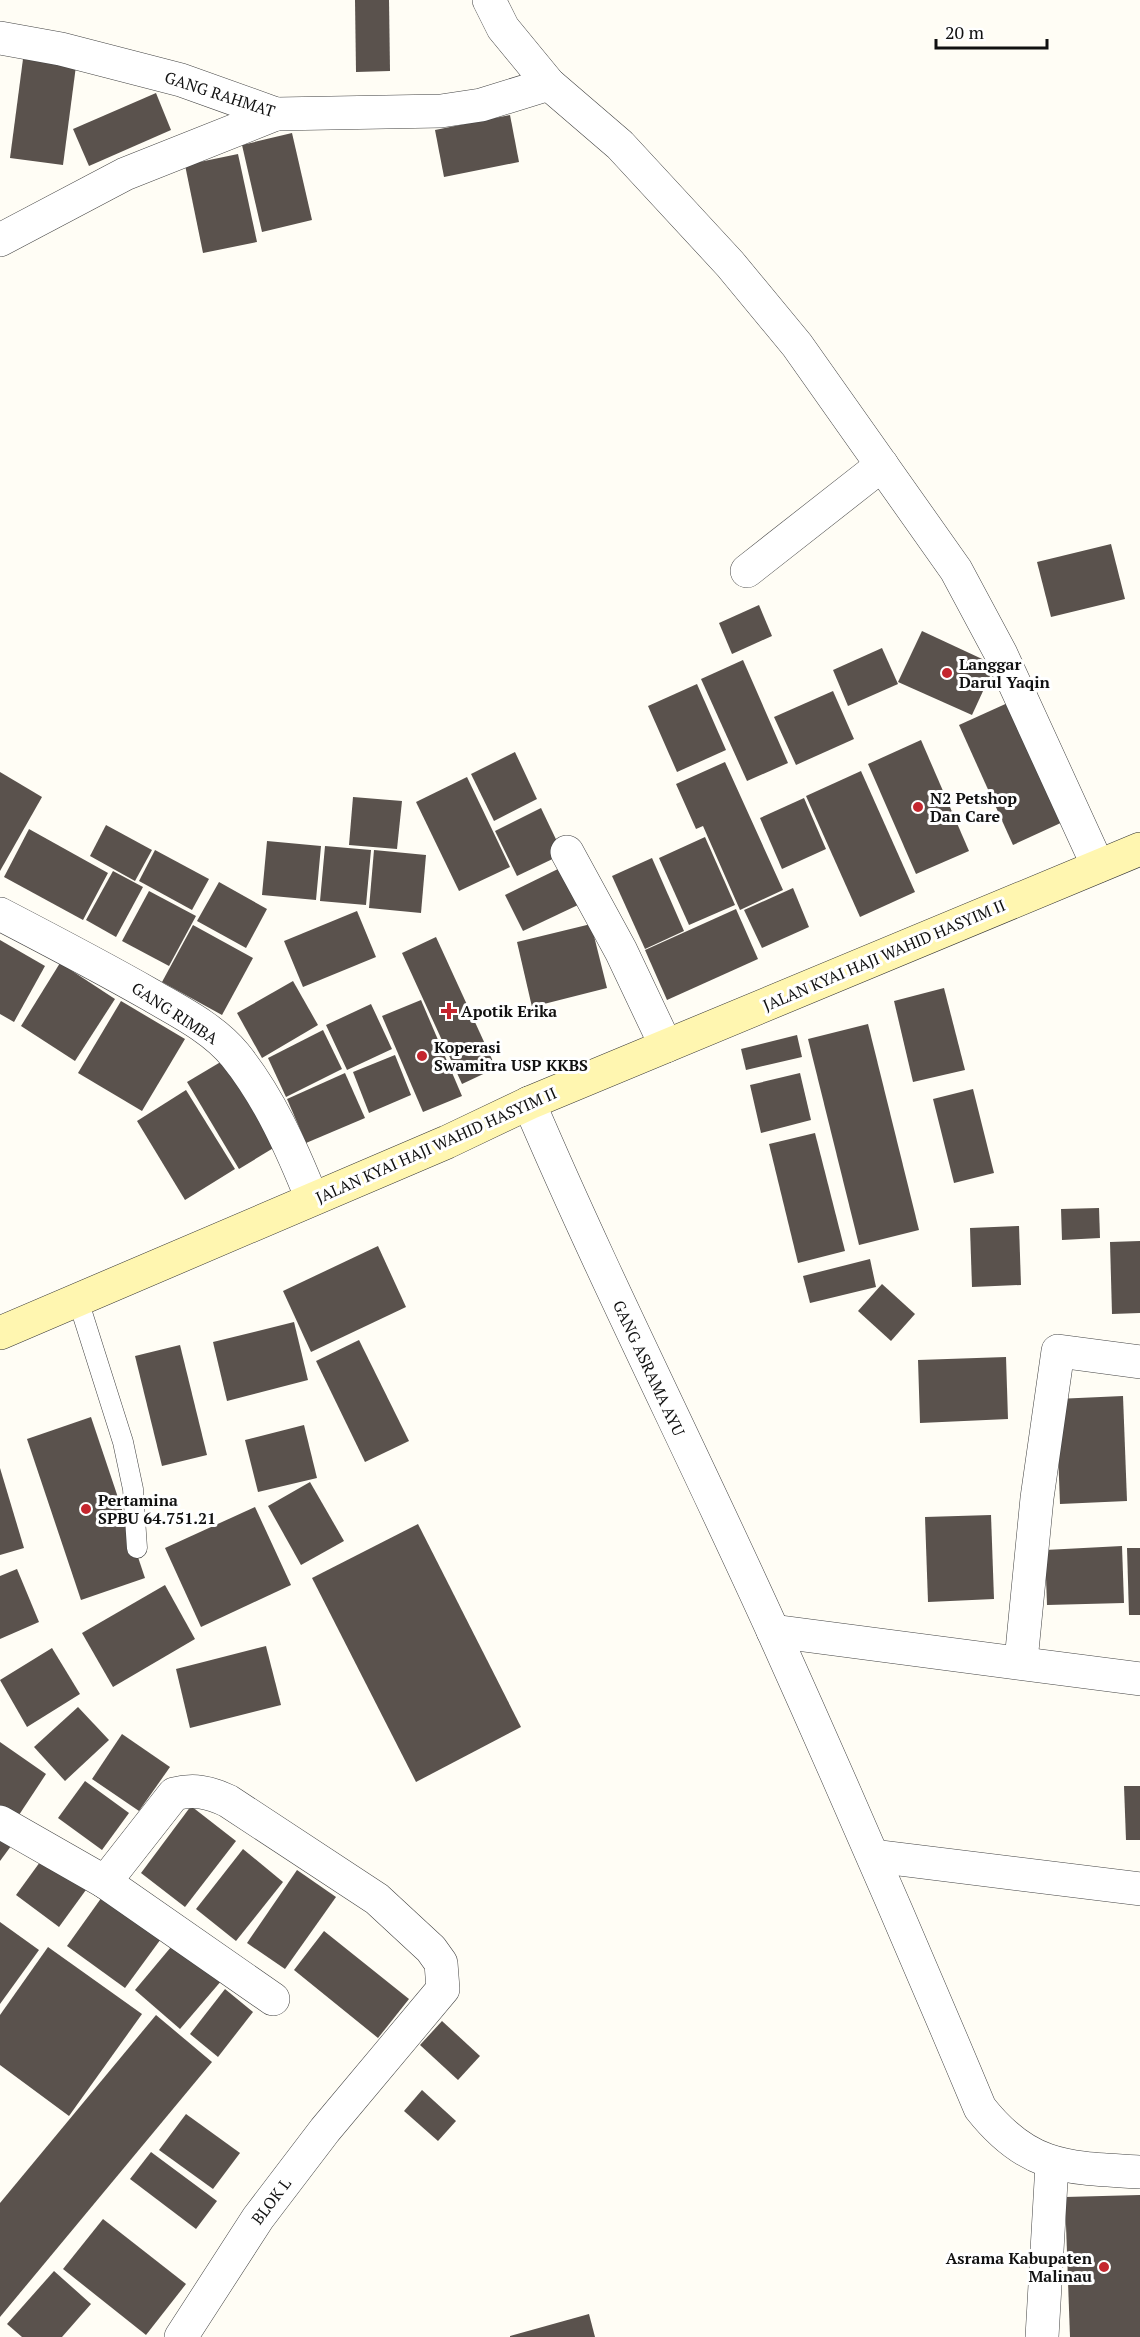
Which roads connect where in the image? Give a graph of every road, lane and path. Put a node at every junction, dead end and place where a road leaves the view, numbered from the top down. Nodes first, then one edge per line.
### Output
1 (489, 0) edge
2 (0, 38) edge
3 (549, 84) junction
4 (276, 114) junction
5 (0, 240) edge
6 (882, 465) junction
7 (747, 571) dead end
8 (1140, 849) edge
9 (567, 852) dead end
10 (1098, 866) junction
11 (0, 914) edge
12 (666, 1046) junction
13 (530, 1103) junction
14 (312, 1199) junction
15 (78, 1300) junction
16 (0, 1333) edge
17 (1140, 1362) edge
18 (137, 1548) dead end
19 (773, 1630) junction
20 (1021, 1661) junction
21 (1140, 1679) edge
22 (0, 1822) edge
23 (874, 1856) junction
24 (105, 1882) junction
25 (1140, 1889) edge
26 (273, 1999) dead end
27 (1052, 2163) junction
28 (1140, 2172) edge
29 (181, 2337) edge
30 (1042, 2337) edge

1 - 3 street
2 - 4 street, GANG RAHMAT
3 - 4 street, GANG RAHMAT
3 - 6 street
4 - 5 street
6 - 7 street
6 - 10 street
8 - 10 street, JALAN KYAI HAJI WAHID HASYIM II
9 - 12 street
10 - 12 street, JALAN KYAI HAJI WAHID HASYIM II
11 - 14 street, GANG RIMBA
12 - 13 street, JALAN KYAI HAJI WAHID HASYIM II
13 - 14 street, JALAN KYAI HAJI WAHID HASYIM II
13 - 19 street, GANG ASRAMA AYU
14 - 15 street, JALAN KYAI HAJI WAHID HASYIM II
15 - 16 street, JALAN KYAI HAJI WAHID HASYIM II
15 - 18 lane
17 - 20 street
19 - 20 street
19 - 23 street, GANG ASRAMA AYU
20 - 21 street
22 - 24 street
23 - 25 street
23 - 27 street, GANG ASRAMA AYU
24 - 26 street
24 - 29 street, BLOK L
27 - 28 street, GANG ASRAMA AYU
27 - 30 street

